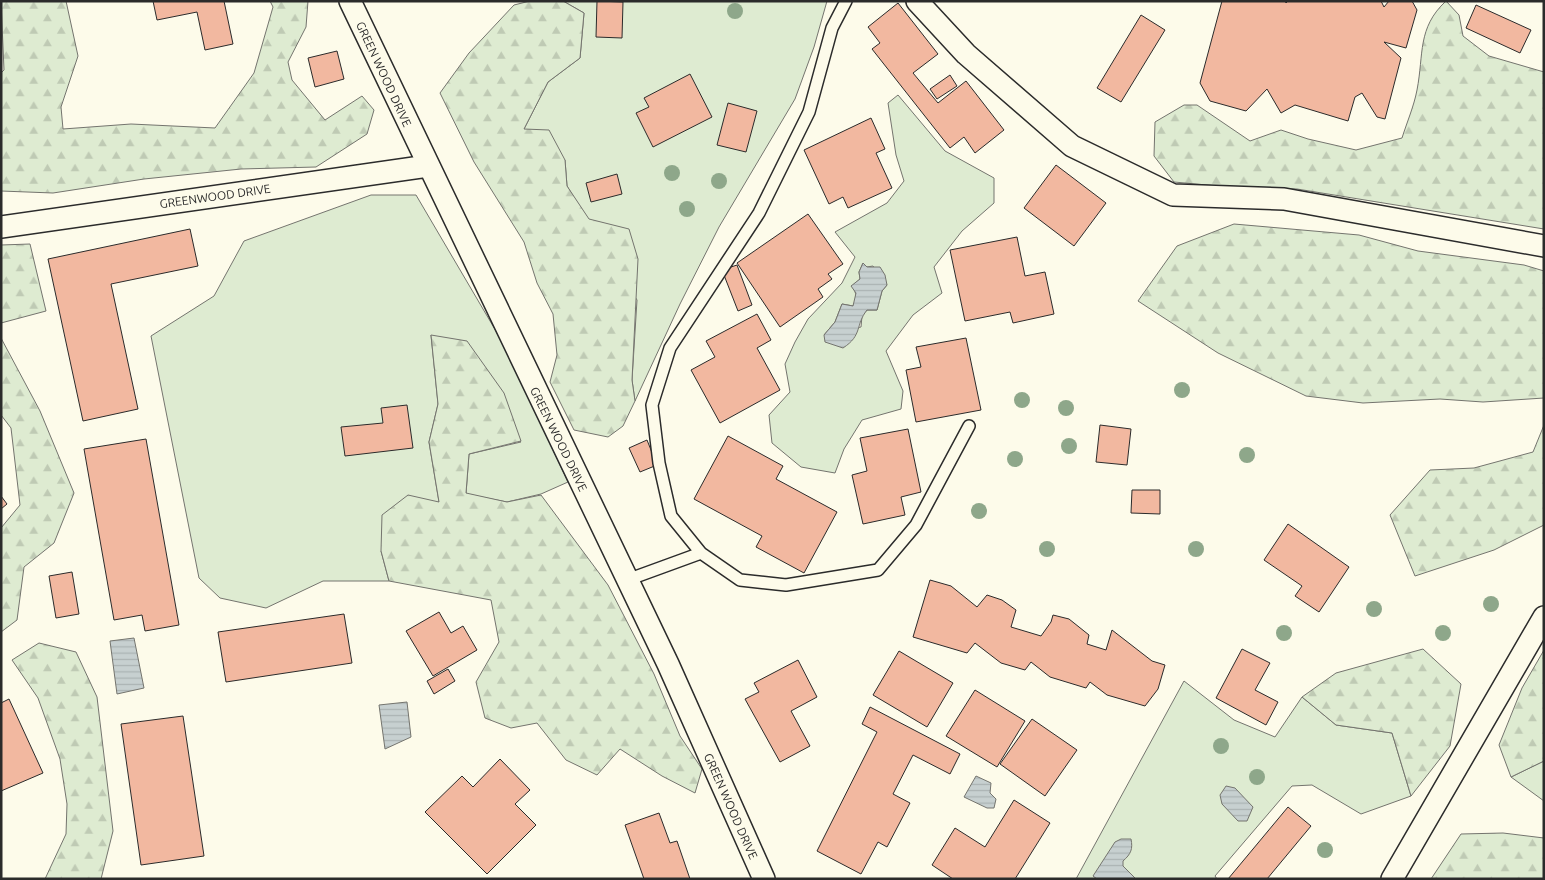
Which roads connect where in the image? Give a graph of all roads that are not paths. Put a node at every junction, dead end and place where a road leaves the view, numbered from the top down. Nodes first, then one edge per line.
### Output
1 (350, 1) edge
2 (846, 1) edge
3 (916, 1) edge
4 (428, 166) junction
5 (1, 226) edge
6 (1544, 246) edge
7 (969, 426) dead end
8 (701, 553) junction
9 (627, 580) junction
10 (1544, 617) edge
11 (764, 879) edge
12 (1392, 879) edge

1 - 4 street, GREEN WOOD DRIVE
2 - 8 lane
3 - 6 street
4 - 5 street, GREENWOOD DRIVE
4 - 9 street, GREEN WOOD DRIVE
7 - 8 lane
8 - 9 lane
9 - 11 street, GREEN WOOD DRIVE
10 - 12 street

